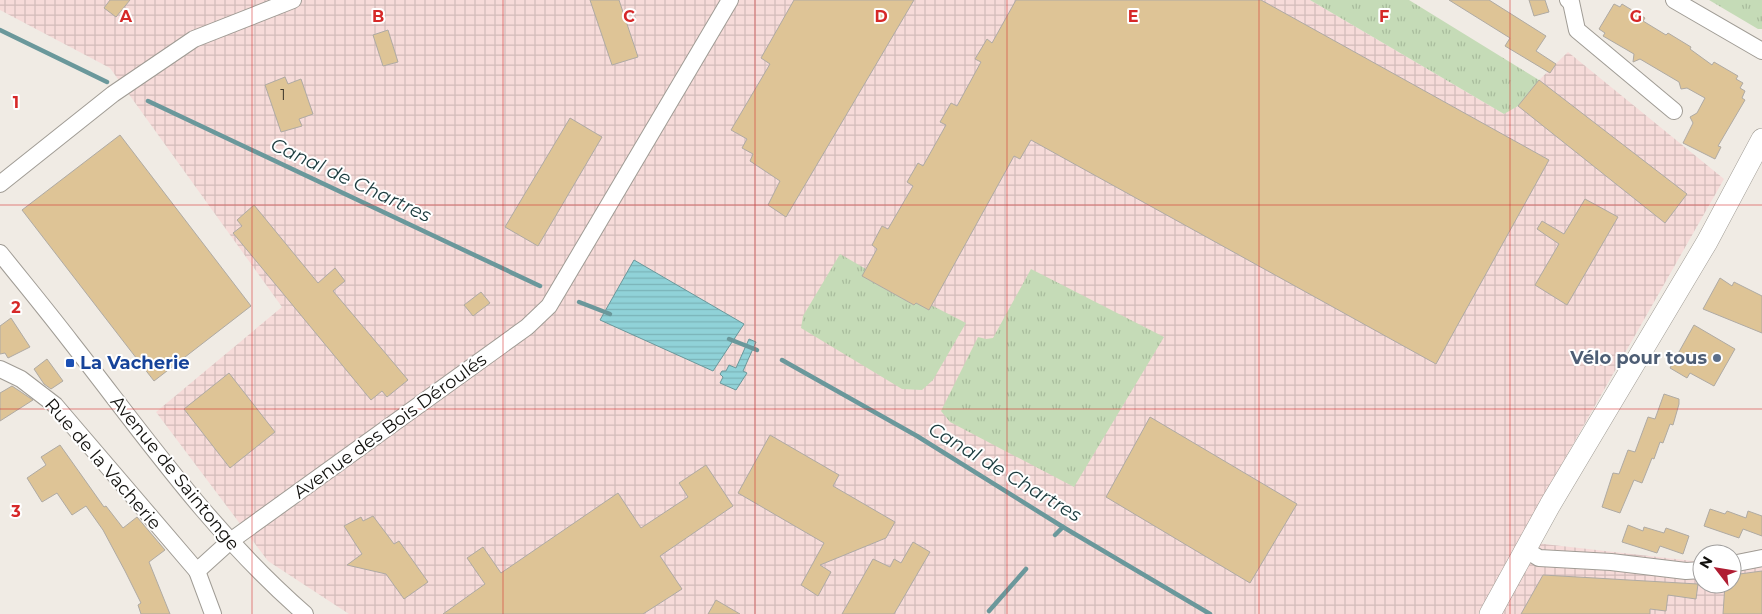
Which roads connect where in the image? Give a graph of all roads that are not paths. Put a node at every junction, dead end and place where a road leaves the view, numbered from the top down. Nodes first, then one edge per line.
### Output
1 (293, 0) edge
2 (730, 0) edge
3 (1568, 0) edge
4 (1674, 0) edge
5 (1762, 51) edge
6 (1674, 111) dead end
7 (1762, 139) edge
8 (0, 184) edge
9 (0, 253) edge
10 (3, 374) edge
11 (229, 542) junction
12 (1526, 550) junction
13 (1762, 558) edge
14 (1742, 562) edge
15 (197, 571) junction
16 (1692, 571) edge
17 (213, 614) edge
18 (304, 614) edge
19 (1490, 614) edge

1 - 8 street
2 - 11 street, Avenue des Bois Déroulés
3 - 6 street
4 - 5 street
7 - 12 main road
9 - 11 street, Avenue de Saintonge
10 - 15 street, Rue de la Vacherie
11 - 15 street
11 - 18 street, Avenue de Saintonge
12 - 16 street
12 - 19 main road
13 - 14 street
15 - 17 street, Rue de la Vacherie

